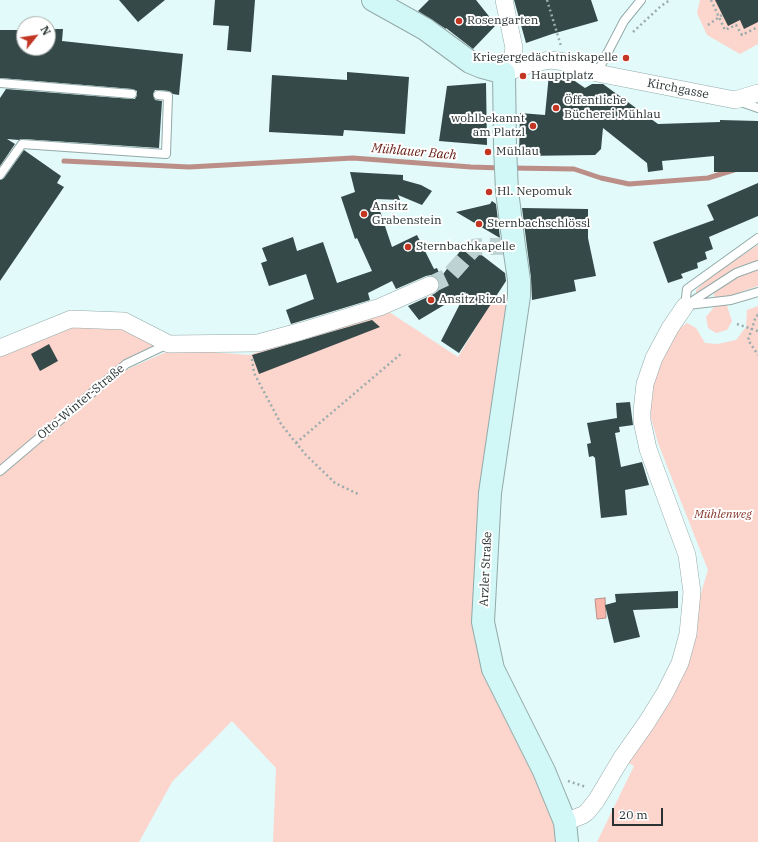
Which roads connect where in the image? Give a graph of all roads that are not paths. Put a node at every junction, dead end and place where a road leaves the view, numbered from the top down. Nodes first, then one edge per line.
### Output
1 (373, 0) edge
2 (504, 0) edge
3 (642, 0) edge
4 (598, 72) junction
5 (504, 73) junction
6 (0, 83) edge
7 (758, 93) edge
8 (132, 94) dead end
9 (158, 95) dead end
10 (735, 100) junction
11 (758, 108) edge
12 (0, 175) edge
13 (758, 238) edge
14 (758, 264) edge
15 (430, 285) tunnel mouth
16 (758, 292) edge
17 (685, 306) junction
18 (169, 344) junction
19 (0, 348) edge
20 (0, 471) edge
21 (566, 832) edge

1 - 5 main road
2 - 5 street
3 - 4 lane
4 - 5 street
4 - 10 street, Kirchgasse
5 - 21 main road, Arzler Straße
6 - 8 lane
7 - 10 street, Kirchgasse
9 - 12 lane
10 - 11 lane
13 - 17 lane
14 - 17 lane
15 - 18 street
16 - 17 lane
17 - 21 street
18 - 19 street
18 - 20 lane, Otto-Winter-Straße

